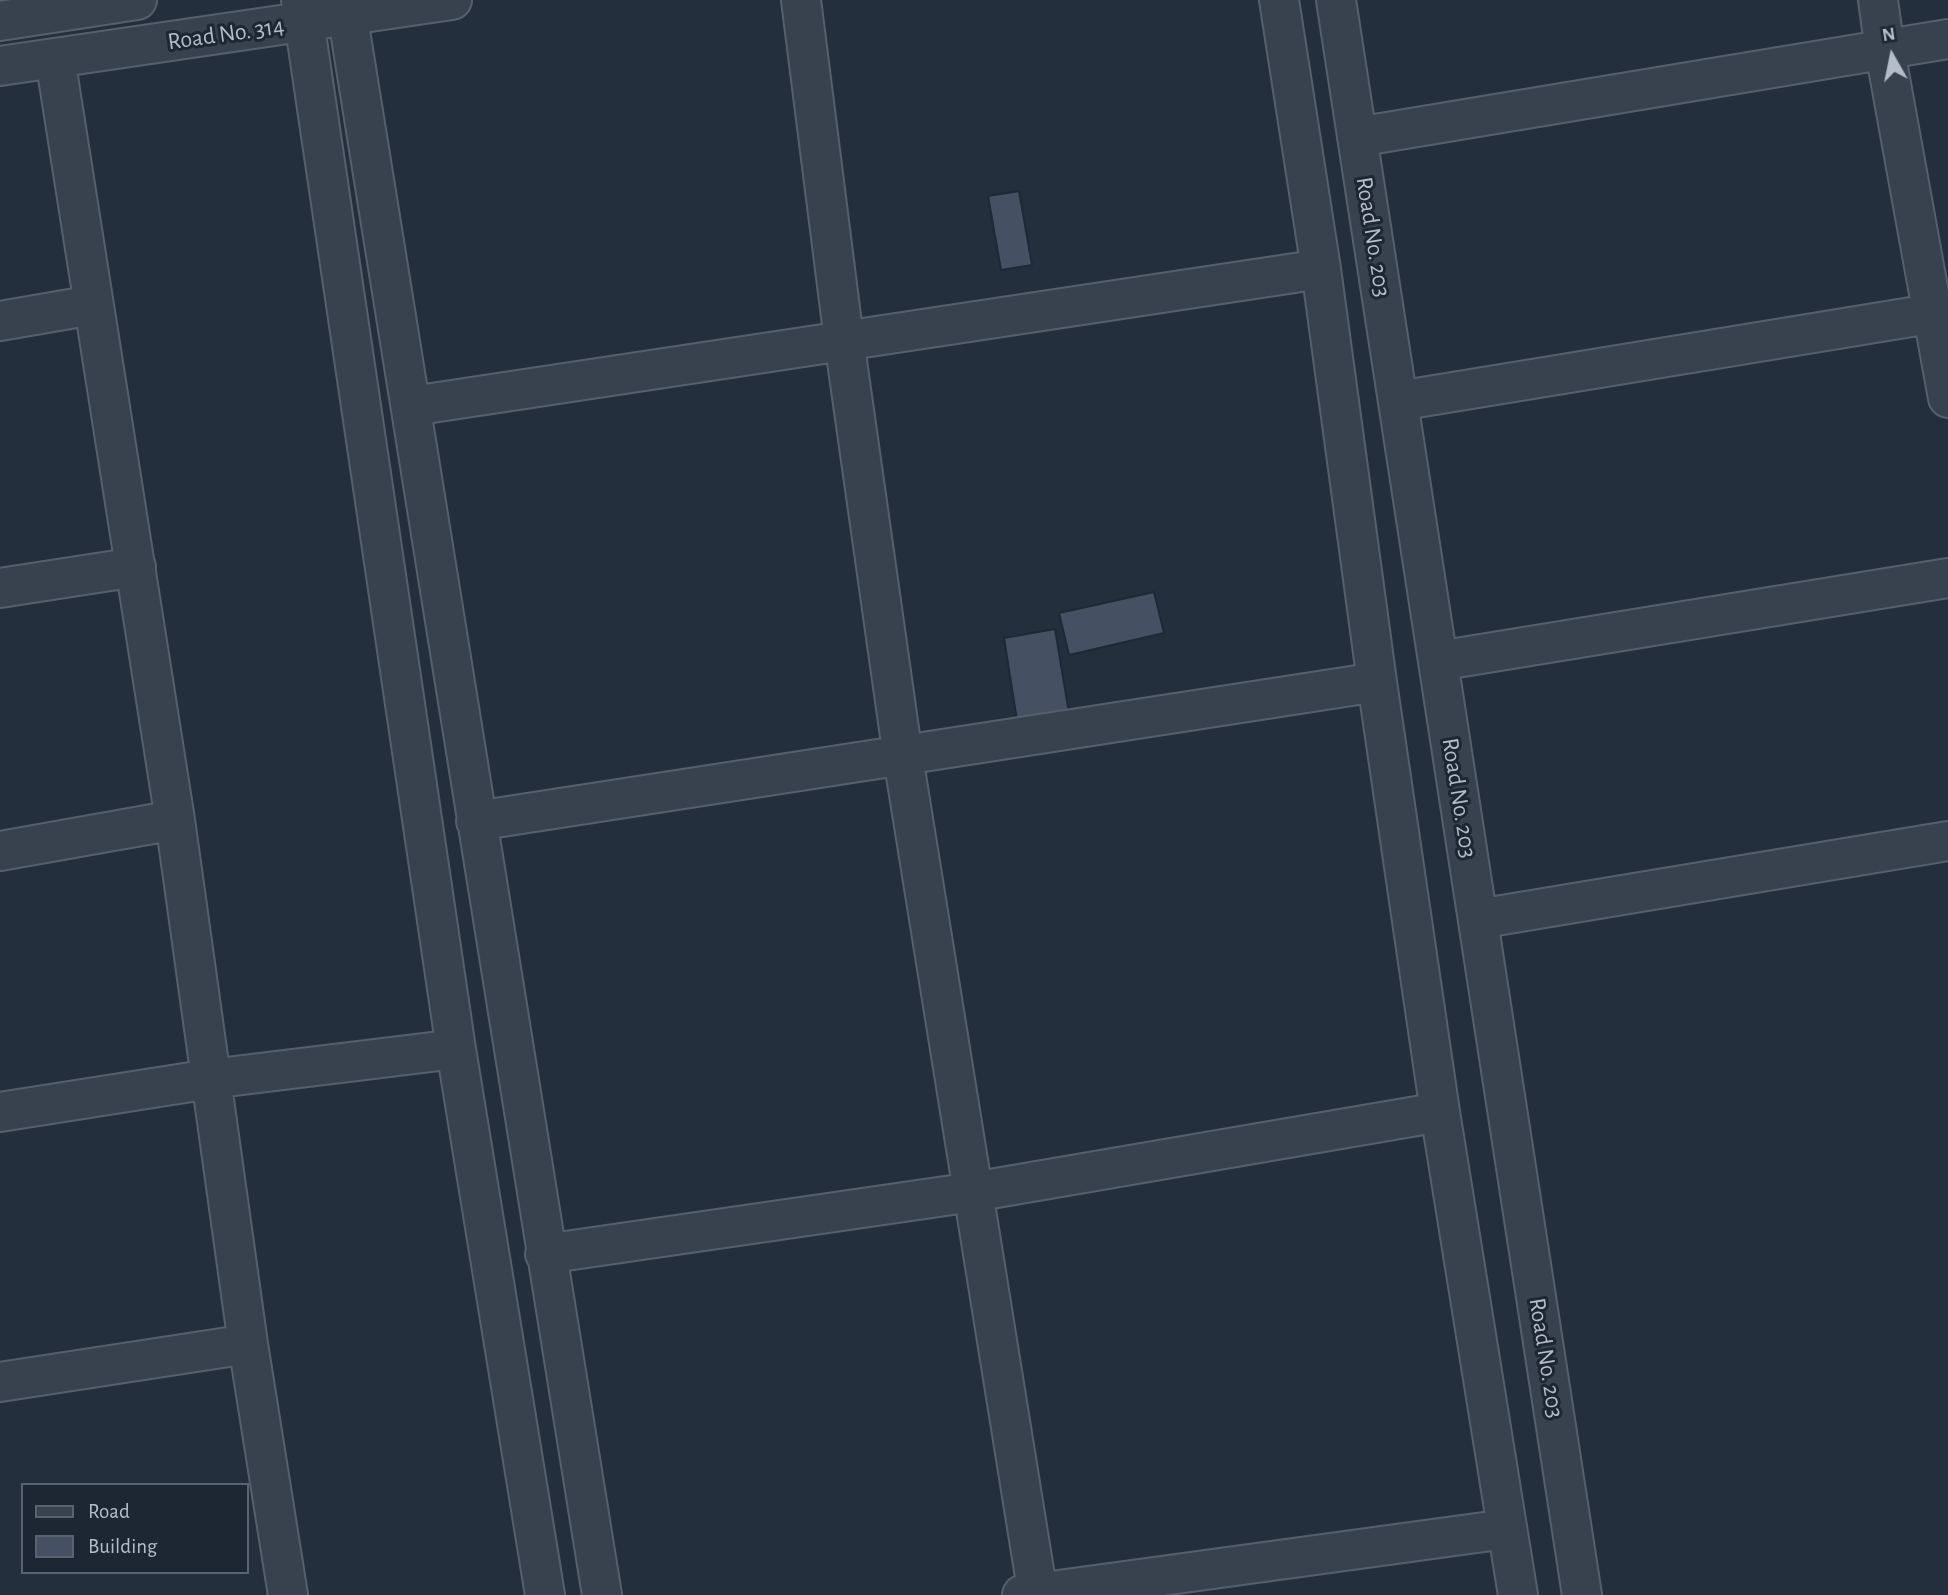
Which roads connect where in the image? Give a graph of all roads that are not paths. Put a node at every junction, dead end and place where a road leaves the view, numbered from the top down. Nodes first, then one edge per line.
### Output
1 (137, 0) edge
2 (452, 0) edge
3 (801, 0) edge
4 (1279, 0) edge
5 (1336, 0) edge
6 (1878, 0) edge
7 (346, 8) edge
8 (303, 11) edge
9 (15, 13) edge
10 (1948, 39) edge
11 (1885, 51) junction
12 (55, 58) junction
13 (0, 66) edge
14 (1357, 137) junction
15 (1321, 269) junction
16 (93, 305) junction
17 (1941, 312) edge
18 (0, 321) edge
19 (844, 340) junction
20 (1948, 398) edge
21 (1398, 401) junction
22 (411, 406) junction
23 (136, 567) junction
24 (1948, 578) edge
25 (0, 588) edge
26 (1438, 661) junction
27 (1377, 682) junction
28 (903, 757) junction
29 (175, 821) junction
30 (476, 821) junction
31 (1948, 841) edge
32 (0, 851) edge
33 (1478, 919) junction
34 (456, 1049) junction
35 (210, 1079) junction
36 (0, 1112) edge
37 (1440, 1112) junction
38 (973, 1192) junction
39 (545, 1254) junction
40 (247, 1343) junction
41 (0, 1382) edge
42 (1506, 1529) junction
43 (1033, 1594) edge
44 (288, 1595) edge
45 (545, 1595) edge
46 (602, 1595) edge
47 (1518, 1595) edge
48 (1582, 1595) edge

1 - 9 street
2 - 7 street, Road No. 314
3 - 19 street
4 - 15 street
5 - 14 street, Road No. 203
6 - 11 street
7 - 8 street, Road No. 314
7 - 22 street
8 - 12 street, Road No. 314
8 - 34 street
10 - 11 street
11 - 14 street
11 - 17 street
12 - 13 street, Road No. 314
12 - 16 street
14 - 21 street, Road No. 203
15 - 19 street
15 - 27 street
16 - 18 street
16 - 23 street
17 - 20 street
17 - 21 street
19 - 22 street
19 - 28 street
21 - 26 street, Road No. 203
22 - 30 street
23 - 25 street
23 - 29 street
24 - 26 street
26 - 33 street, Road No. 203
27 - 28 street
27 - 37 street
28 - 30 street
28 - 38 street
29 - 32 street
29 - 35 street
30 - 39 street
31 - 33 street
33 - 48 street, Road No. 203
34 - 35 street
34 - 45 street
35 - 36 street
35 - 40 street
37 - 38 street
37 - 42 street
38 - 39 street
38 - 43 street
39 - 46 street
40 - 41 street
40 - 44 street
42 - 43 street
42 - 47 street

